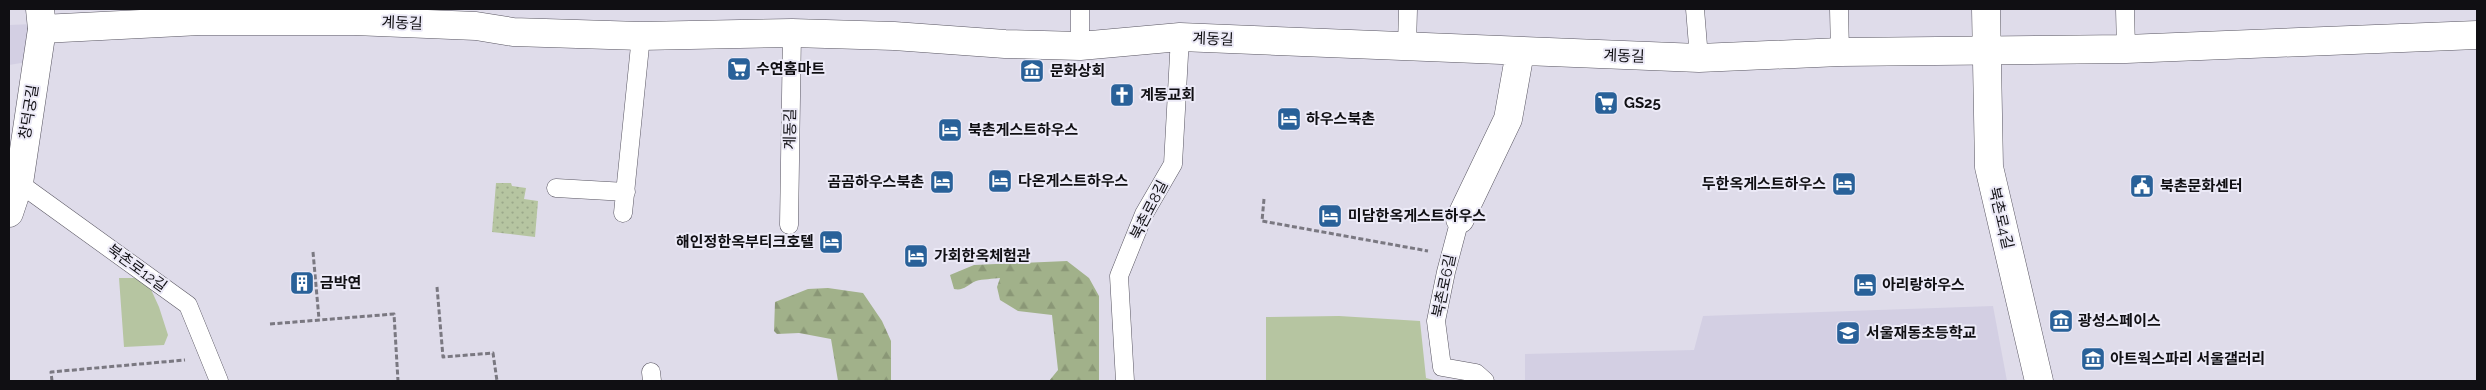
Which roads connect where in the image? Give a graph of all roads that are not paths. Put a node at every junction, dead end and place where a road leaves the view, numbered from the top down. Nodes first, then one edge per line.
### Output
1 (1080, 9) edge
2 (1408, 9) edge
3 (1695, 9) edge
4 (1839, 9) edge
5 (1986, 9) edge
6 (2125, 9) edge
7 (476, 17) edge
8 (41, 19) edge
9 (792, 33) junction
10 (2477, 35) edge
11 (641, 36) junction
12 (1180, 37) junction
13 (1080, 46) junction
14 (1407, 46) junction
15 (2126, 49) junction
16 (1987, 51) junction
17 (1520, 52) junction
18 (1840, 52) junction
19 (1699, 58) junction
20 (18, 183) junction
21 (556, 188) dead end
22 (626, 192) junction
23 (9, 213) edge
24 (623, 213) dead end
25 (1460, 219) joint
26 (789, 225) dead end
27 (219, 381) edge
28 (1125, 381) edge
29 (1485, 381) edge
30 (2039, 381) edge

1 - 13 lane
2 - 14 lane
3 - 19 lane
4 - 18 lane
5 - 16 street, 북촌로4길
6 - 15 lane
7 - 8 street, 계동길
7 - 11 street, 계동길
8 - 20 street, 창덕궁길
9 - 11 street, 계동길
9 - 13 street, 계동길
9 - 26 lane, 계동길
10 - 15 street, 계동길
11 - 22 lane
12 - 13 street, 계동길
12 - 14 street, 계동길
12 - 28 lane, 북촌로8길
14 - 17 street, 계동길
15 - 16 street, 계동길
16 - 18 street, 계동길
16 - 30 street, 북촌로4길
17 - 19 street, 계동길
17 - 25 street
18 - 19 street, 계동길
20 - 23 street, 창덕궁길
20 - 27 lane, 북촌로12길
21 - 22 lane
22 - 24 lane
25 - 29 lane, 북촌로6길

